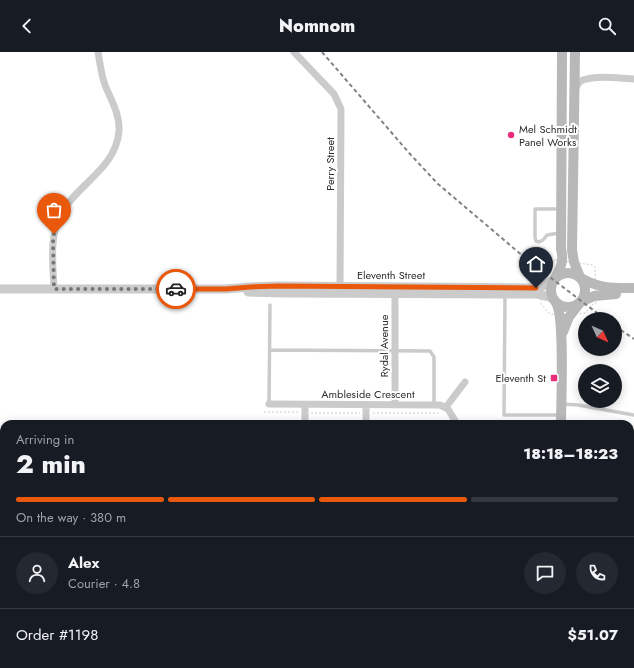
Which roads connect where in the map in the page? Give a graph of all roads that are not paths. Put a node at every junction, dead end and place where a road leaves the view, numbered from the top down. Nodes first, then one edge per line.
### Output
1 (98, 52) edge
2 (294, 52) edge
3 (562, 52) edge
4 (575, 52) edge
5 (634, 78) edge
6 (575, 90) junction
7 (574, 186) junction
8 (562, 187) junction
9 (562, 209) junction
10 (562, 233) junction
11 (581, 277) junction
12 (555, 279) junction
13 (0, 288) edge
14 (634, 288) edge
15 (54, 289) junction
16 (340, 290) junction
17 (395, 290) junction
18 (505, 290) junction
19 (541, 291) junction
20 (596, 291) junction
21 (634, 294) edge
22 (556, 302) junction
23 (580, 303) junction
24 (270, 305) dead end
25 (565, 314) junction
26 (270, 350) junction
27 (395, 350) junction
28 (466, 382) dead end
29 (269, 404) joint
30 (562, 404) junction
31 (306, 405) junction
32 (366, 405) junction
33 (395, 405) junction
34 (434, 405) junction
35 (446, 407) junction
36 (634, 415) edge
37 (305, 420) edge
38 (366, 420) edge
39 (455, 420) edge
40 (561, 420) edge

1 - 15 street
2 - 16 street, Perry Street
3 - 8 main road
4 - 6 main road
5 - 6 street
6 - 7 main road
7 - 8 main road
7 - 11 main road
8 - 9 main road
9 - 10 main road
9 - 10 lane
10 - 12 main road
11 - 12 main road
11 - 20 main road
11 - 23 main road
12 - 19 street
12 - 22 main road
13 - 15 street, Eleventh Street
14 - 20 main road
15 - 16 street, Eleventh Street
16 - 17 street, Eleventh Street
17 - 18 street, Eleventh Street
17 - 27 street, Rydal Avenue
18 - 19 street, Eleventh Street
18 - 40 lane
19 - 22 street, Eleventh Street
20 - 21 main road
20 - 23 main road
22 - 23 main road
22 - 25 main road
23 - 25 main road
24 - 26 lane
25 - 30 main road
26 - 27 lane
26 - 29 lane
27 - 33 street, Rydal Avenue
27 - 34 lane
28 - 35 street
29 - 31 street, Ambleside Crescent
30 - 36 lane
30 - 40 main road
31 - 32 street, Ambleside Crescent
31 - 37 street
32 - 33 street, Ambleside Crescent
32 - 38 street
33 - 34 street, Ambleside Crescent
34 - 35 street, Ambleside Crescent
35 - 39 street

